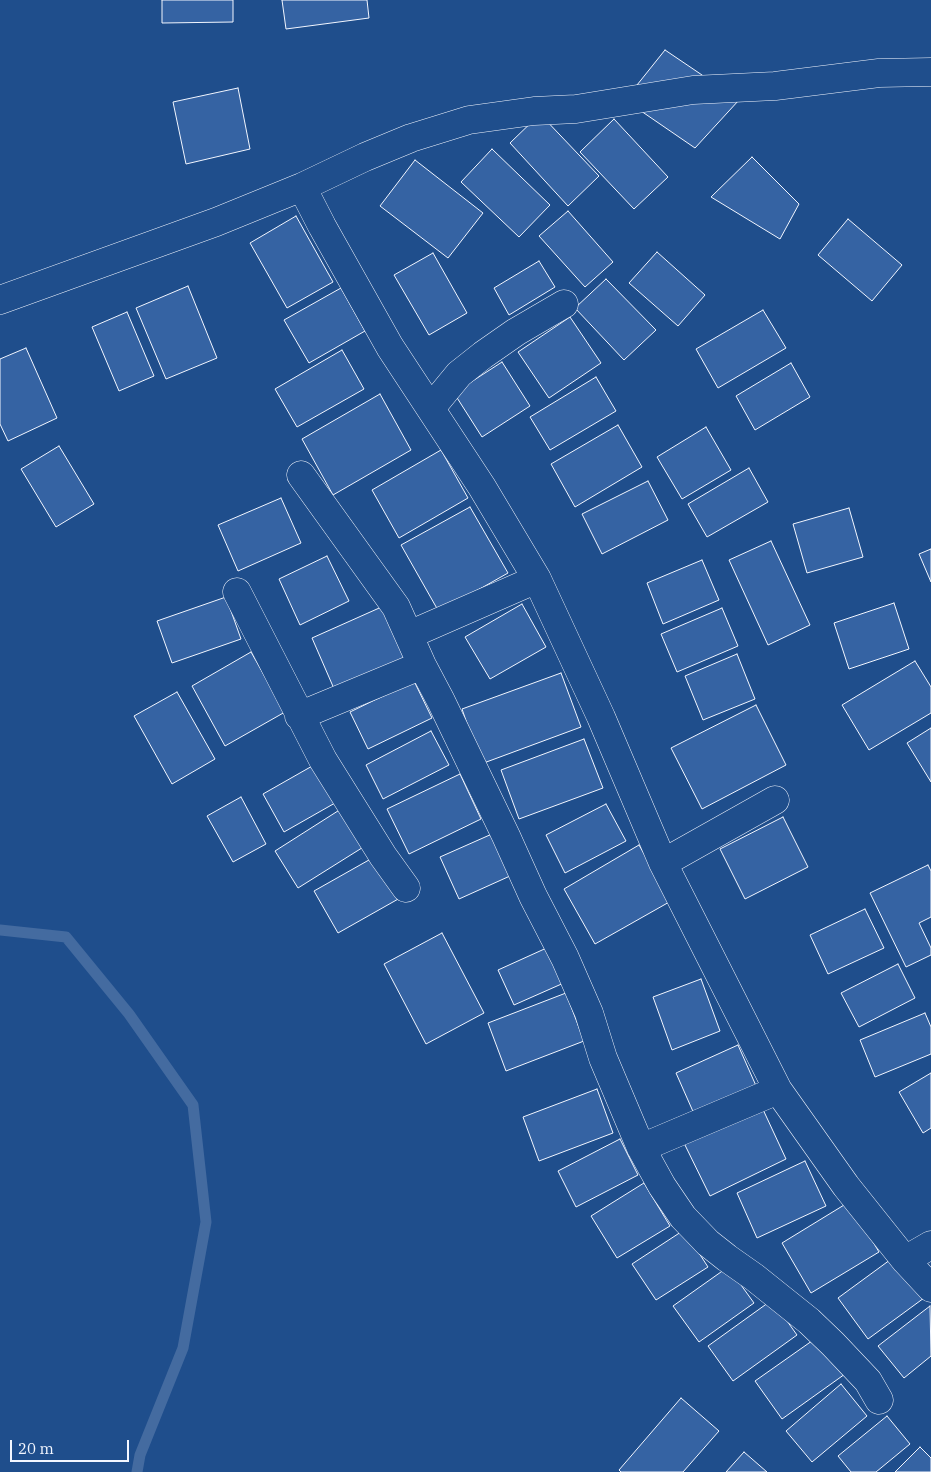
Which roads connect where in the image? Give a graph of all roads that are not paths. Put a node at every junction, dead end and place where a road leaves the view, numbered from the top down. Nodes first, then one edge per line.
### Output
1 (931, 72) edge
2 (302, 187) junction
3 (0, 300) edge
4 (564, 304) dead end
5 (431, 408) junction
6 (301, 475) dead end
7 (536, 579) junction
8 (237, 592) dead end
9 (409, 635) junction
10 (422, 665) junction
11 (299, 716) junction
12 (775, 800) dead end
13 (663, 863) junction
14 (406, 888) dead end
15 (778, 1090) junction
16 (641, 1148) junction
17 (931, 1245) edge
18 (905, 1260) junction
19 (931, 1288) edge
20 (879, 1400) dead end

1 - 2 street
2 - 3 street
2 - 5 street
4 - 5 street
5 - 7 street
6 - 9 street
7 - 9 street
7 - 13 street
8 - 11 street
9 - 10 street
10 - 11 street
10 - 16 street
11 - 14 street
12 - 13 street
13 - 15 street
15 - 16 street
15 - 18 street
16 - 20 street
17 - 18 street
18 - 19 street

